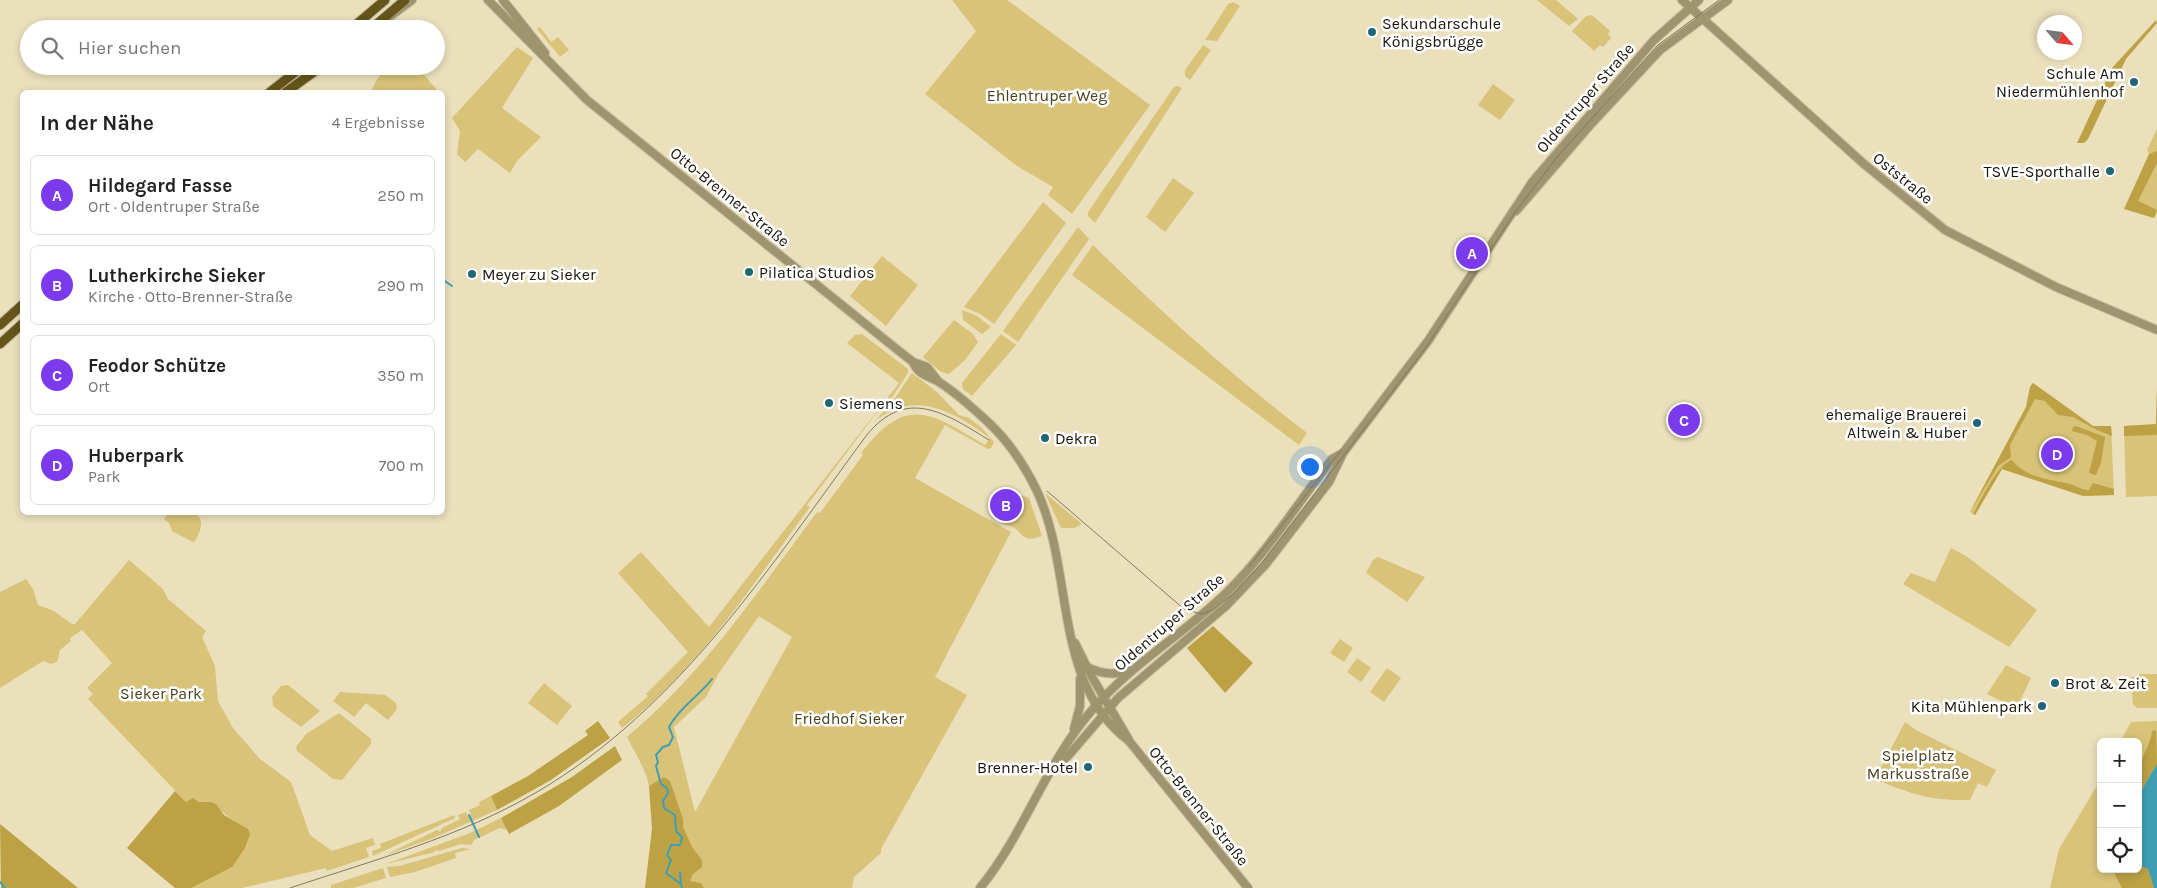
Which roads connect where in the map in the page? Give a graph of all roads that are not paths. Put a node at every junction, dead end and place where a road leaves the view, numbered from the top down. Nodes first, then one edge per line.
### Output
1 (385, 0) edge
2 (404, 0) edge
3 (412, 0) edge
4 (488, 0) edge
5 (504, 0) edge
6 (1682, 0) edge
7 (1699, 0) edge
8 (1728, 0) edge
9 (1690, 7) junction
10 (1702, 18) junction
11 (362, 20) edge
12 (382, 20) edge
13 (384, 20) edge
14 (557, 69) junction
15 (292, 75) edge
16 (310, 75) edge
17 (273, 90) edge
18 (289, 90) edge
19 (1511, 216) junction
20 (20, 307) edge
21 (0, 325) edge
22 (20, 326) edge
23 (2157, 330) edge
24 (0, 344) edge
25 (1343, 453) junction
26 (1072, 637) junction
27 (1087, 667) junction
28 (1137, 667) junction
29 (1079, 672) junction
30 (1104, 697) junction
31 (1096, 706) junction
32 (1110, 707) junction
33 (1102, 715) junction
34 (1071, 738) junction
35 (1129, 741) junction
36 (1054, 768) junction
37 (980, 888) edge
38 (1248, 888) edge

1 - 11 main road
2 - 12 main road
3 - 13 street
4 - 14 street, Otto-Brenner-Straße
5 - 14 street, Otto-Brenner-Straße
6 - 9 street, Oststraße
7 - 9 street, Oldentruper Straße
8 - 10 street, Oldentruper Straße
9 - 10 street, Oststraße
9 - 19 street, Oldentruper Straße
10 - 19 street, Oldentruper Straße
10 - 23 street, Oststraße
14 - 26 street, Otto-Brenner-Straße
15 - 17 main road
16 - 18 main road
19 - 25 street, Oldentruper Straße
20 - 21 main road
22 - 24 main road
25 - 28 street, Oldentruper Straße
25 - 32 street, Oldentruper Straße
26 - 27 street, Otto-Brenner-Straße
26 - 29 street, Otto-Brenner-Straße
27 - 28 street
27 - 30 street, Otto-Brenner-Straße
28 - 30 street, Oldentruper Straße
29 - 31 street, Otto-Brenner-Straße
29 - 34 street
30 - 31 street, Oldentruper Straße
30 - 32 street, Otto-Brenner-Straße
31 - 33 street, Otto-Brenner-Straße
31 - 34 street, Oldentruper Straße
32 - 33 street, Oldentruper Straße
32 - 35 street, Otto-Brenner-Straße
33 - 35 street, Otto-Brenner-Straße
33 - 36 street, Oldentruper Straße
34 - 36 street, Oldentruper Straße
35 - 38 street, Otto-Brenner-Straße
36 - 37 street, Oldentruper Straße

